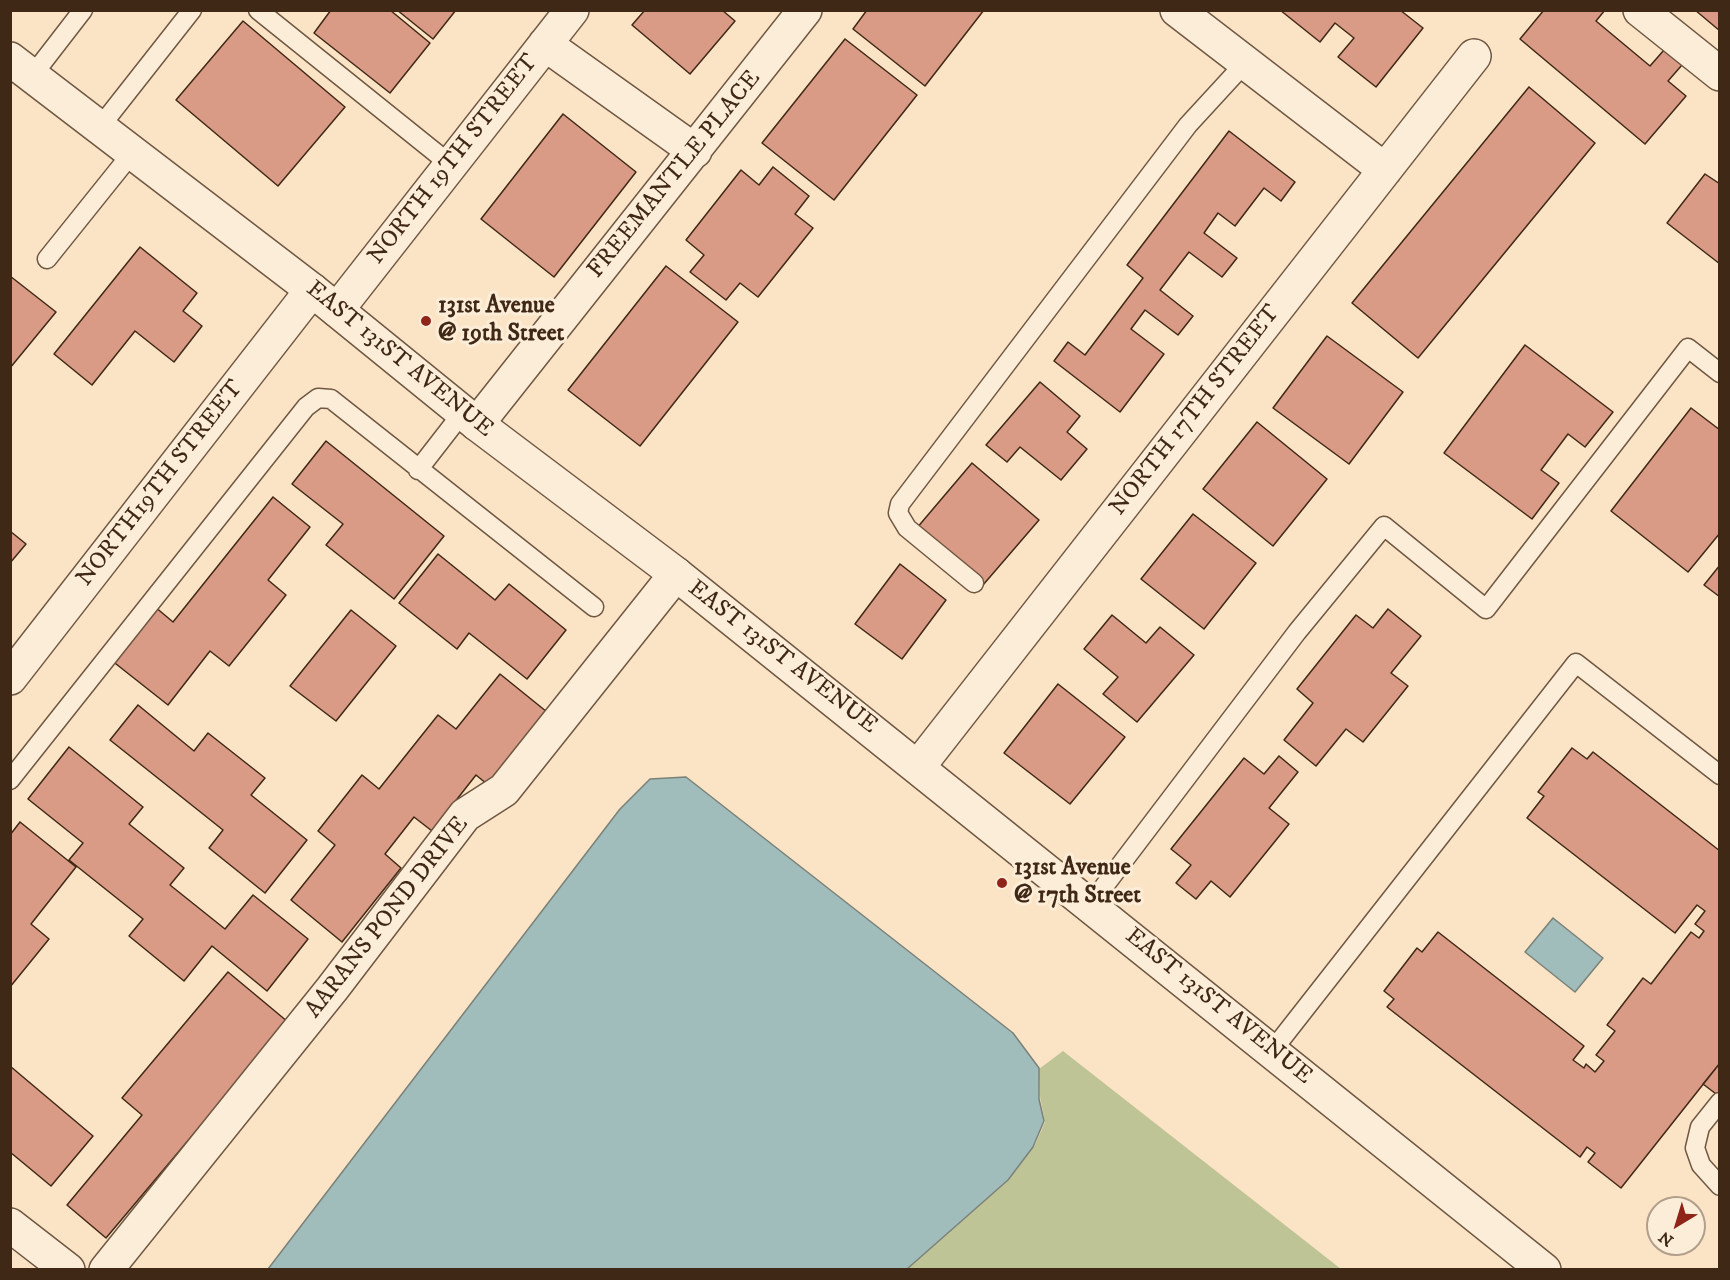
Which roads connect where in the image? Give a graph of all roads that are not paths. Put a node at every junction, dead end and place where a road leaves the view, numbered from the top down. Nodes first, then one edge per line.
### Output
1 (83, 10) edge
2 (192, 10) edge
3 (258, 10) edge
4 (572, 10) edge
5 (805, 10) edge
6 (1177, 10) edge
7 (1640, 10) edge
8 (545, 44) junction
9 (1474, 56) dead end
10 (1245, 63) junction
11 (21, 67) edge
12 (1719, 74) edge
13 (100, 127) junction
14 (695, 151) junction
15 (132, 153) junction
16 (451, 165) junction
17 (1384, 170) junction
18 (47, 259) dead end
19 (312, 290) junction
20 (337, 310) junction
21 (1719, 373) edge
22 (470, 418) junction
23 (418, 470) junction
24 (676, 574) junction
25 (974, 583) dead end
26 (594, 607) dead end
27 (10, 678) edge
28 (918, 766) junction
29 (1719, 775) edge
30 (10, 780) edge
31 (1090, 905) junction
32 (1272, 1051) junction
33 (1719, 1102) edge
34 (1719, 1186) edge
35 (10, 1225) edge
36 (68, 1269) edge
37 (106, 1269) edge
38 (1544, 1269) edge

1 - 11 lane
2 - 13 lane
3 - 16 lane
4 - 8 street, NORTH 19TH STREET
5 - 14 street, FREEMANTLE PLACE
6 - 10 street
7 - 12 street
8 - 14 street
8 - 16 street, NORTH 19TH STREET
9 - 17 street, NORTH 17TH STREET
10 - 17 street
10 - 25 lane
11 - 13 street, EAST 131ST AVENUE
13 - 15 street, EAST 131ST AVENUE
14 - 22 street, FREEMANTLE PLACE
15 - 18 lane
15 - 19 street, EAST 131ST AVENUE
16 - 20 street, NORTH 19TH STREET
17 - 28 street, NORTH 17TH STREET
19 - 20 street, EAST 131ST AVENUE
19 - 27 street, NORTH19TH STREET
20 - 22 street, EAST 131ST AVENUE
21 - 31 lane
22 - 23 lane
22 - 24 street, EAST 131ST AVENUE
23 - 26 lane
23 - 30 lane
24 - 28 street, EAST 131ST AVENUE
24 - 37 street, AARANS POND DRIVE
28 - 31 street, EAST 131ST AVENUE
29 - 32 lane
31 - 32 street, EAST 131ST AVENUE
32 - 38 street, EAST 131ST AVENUE
33 - 34 lane
35 - 36 street

